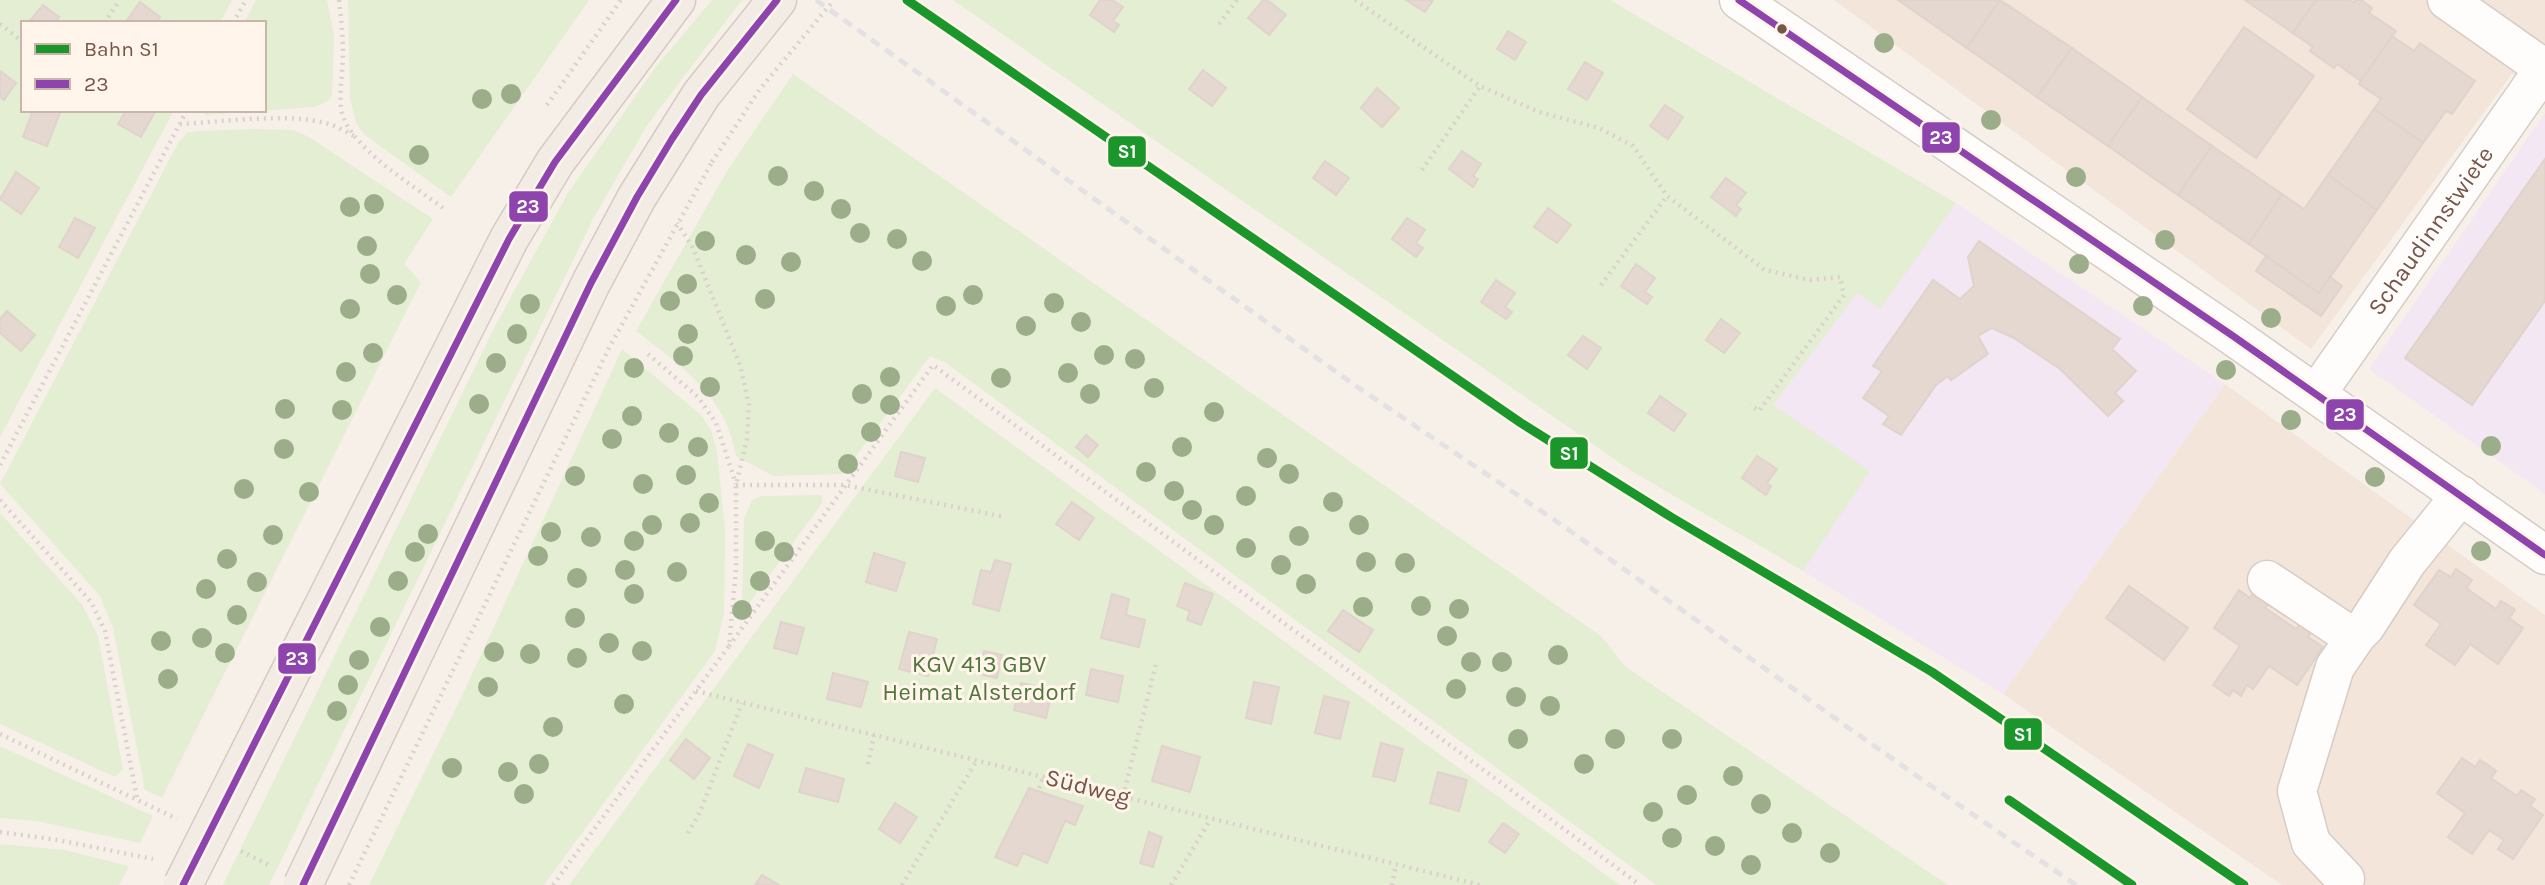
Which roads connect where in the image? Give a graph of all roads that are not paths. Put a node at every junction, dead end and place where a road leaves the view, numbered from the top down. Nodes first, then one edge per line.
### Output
1 (676, 0) edge
2 (777, 0) edge
3 (1739, 0) edge
4 (2447, 0) edge
5 (2545, 69) edge
6 (2317, 393) junction
7 (2461, 495) junction
8 (2545, 555) edge
9 (2267, 580) dead end
10 (2357, 635) junction
11 (172, 873) edge
12 (2345, 879) dead end
13 (303, 885) edge

1 - 11 main road, bridge
2 - 13 main road, bridge
3 - 6 street
4 - 5 street
5 - 6 street, Schaudinnstwiete
6 - 7 street
7 - 8 street
7 - 10 street
9 - 10 street
10 - 12 street

